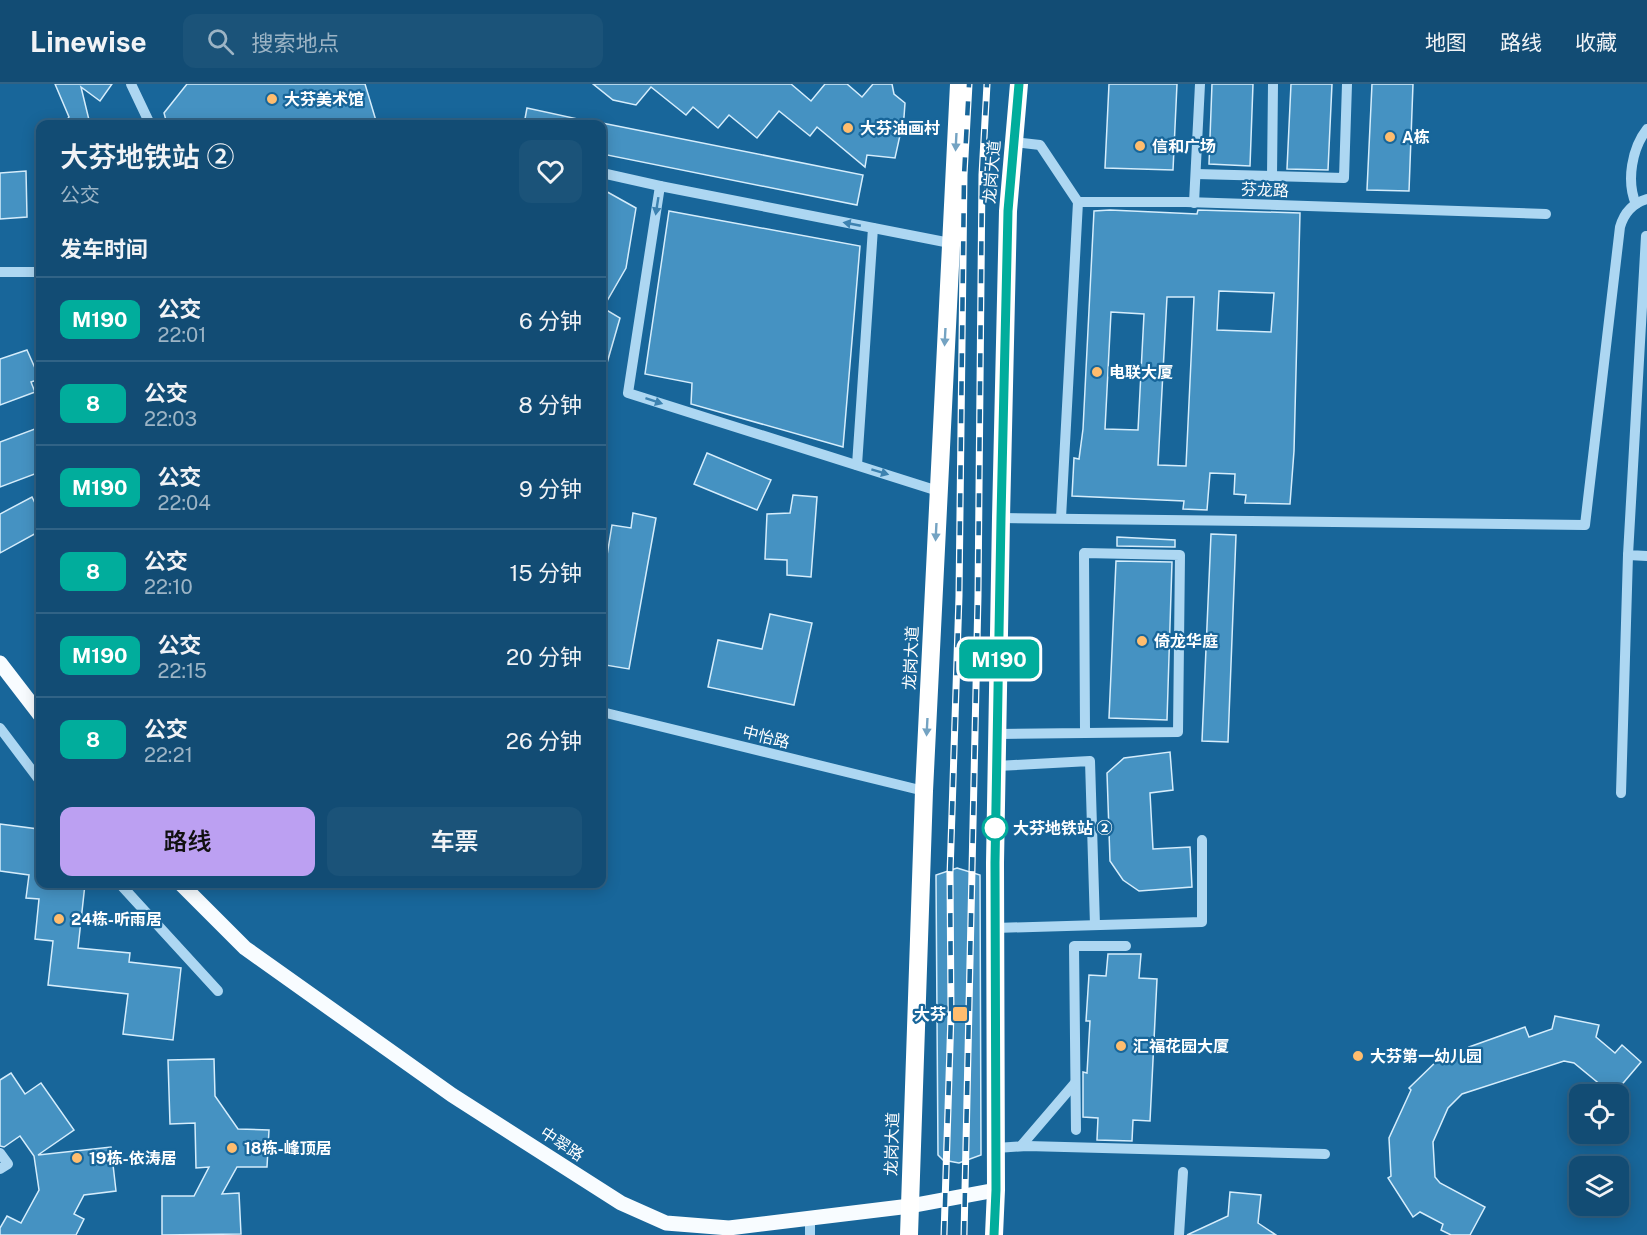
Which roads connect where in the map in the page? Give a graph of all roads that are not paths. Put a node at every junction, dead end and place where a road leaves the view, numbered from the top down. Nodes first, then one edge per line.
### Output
1 (131, 84) edge
2 (959, 84) edge
3 (1019, 84) edge
4 (1200, 84) edge
5 (1273, 84) edge
6 (1347, 84) edge
7 (148, 120) edge
8 (1647, 129) edge
9 (1014, 142) junction
10 (606, 174) edge
11 (1196, 174) junction
12 (1272, 176) junction
13 (660, 186) junction
14 (1647, 199) edge
15 (1078, 202) junction
16 (1194, 202) junction
17 (1636, 204) junction
18 (1546, 214) dead end
19 (873, 228) junction
20 (1646, 236) edge
21 (950, 243) junction
22 (0, 272) edge
23 (36, 272) edge
24 (857, 465) junction
25 (938, 491) junction
26 (1001, 518) junction
27 (1061, 518) junction
28 (1628, 555) junction
29 (1647, 556) edge
30 (0, 663) edge
31 (36, 710) edge
32 (606, 713) edge
33 (0, 728) edge
34 (1085, 731) junction
35 (997, 734) junction
36 (997, 766) junction
37 (36, 776) edge
38 (924, 791) junction
39 (1621, 793) dead end
40 (1202, 840) dead end
41 (124, 888) edge
42 (185, 888) edge
43 (1095, 925) junction
44 (995, 928) junction
45 (1126, 946) dead end
46 (218, 991) dead end
47 (1075, 1083) junction
48 (1076, 1130) dead end
49 (1021, 1146) junction
50 (996, 1148) junction
51 (0, 1154) edge
52 (1325, 1154) dead end
53 (0, 1169) edge
54 (1183, 1172) dead end
55 (996, 1190) junction
56 (910, 1206) junction
57 (810, 1218) junction
58 (729, 1232) edge
59 (810, 1235) edge
60 (909, 1235) edge
61 (994, 1235) edge
62 (1179, 1235) edge

1 - 7 street
2 -> 21 highway, 龙岗大道
3 - 9 highway, 龙岗大道
4 - 11 street
5 - 12 street
6 - 12 street
8 - 17 street
9 - 15 street
9 - 26 highway, 龙岗大道
10 - 13 street
11 - 12 street
11 - 16 street
19 -> 13 street
13 -> 24 street
14 - 17 street
15 - 16 street, 芬龙路
15 - 27 street
16 - 18 street, 芬龙路
17 - 27 street
19 - 21 street
19 - 24 street
20 - 28 street
21 -> 25 highway, 龙岗大道
22 - 23 street
24 -> 25 street
25 -> 38 highway, 龙岗大道
26 - 27 street
26 - 35 highway, 龙岗大道
28 - 29 street
28 - 39 street
30 - 31 main road
32 - 38 street, 中怡路
33 - 37 street
34 - 34 street
34 - 35 street
35 - 36 highway, 龙岗大道
36 - 43 street
36 - 44 highway, 龙岗大道
38 - 56 highway, 龙岗大道
40 - 43 street
41 - 46 street
42 - 58 main road, 中翠路
43 - 44 street
44 - 50 highway, 龙岗大道
45 - 47 street
47 - 48 street
47 - 49 street
49 - 50 street
49 - 52 street
50 - 55 highway, 龙岗大道
51 - 53 street
54 - 62 street
55 - 56 main road, 中翠路
55 - 61 highway, 龙岗大道
56 - 57 main road, 中翠路
56 - 60 highway, 龙岗大道
57 - 58 main road, 中翠路
57 - 59 street

